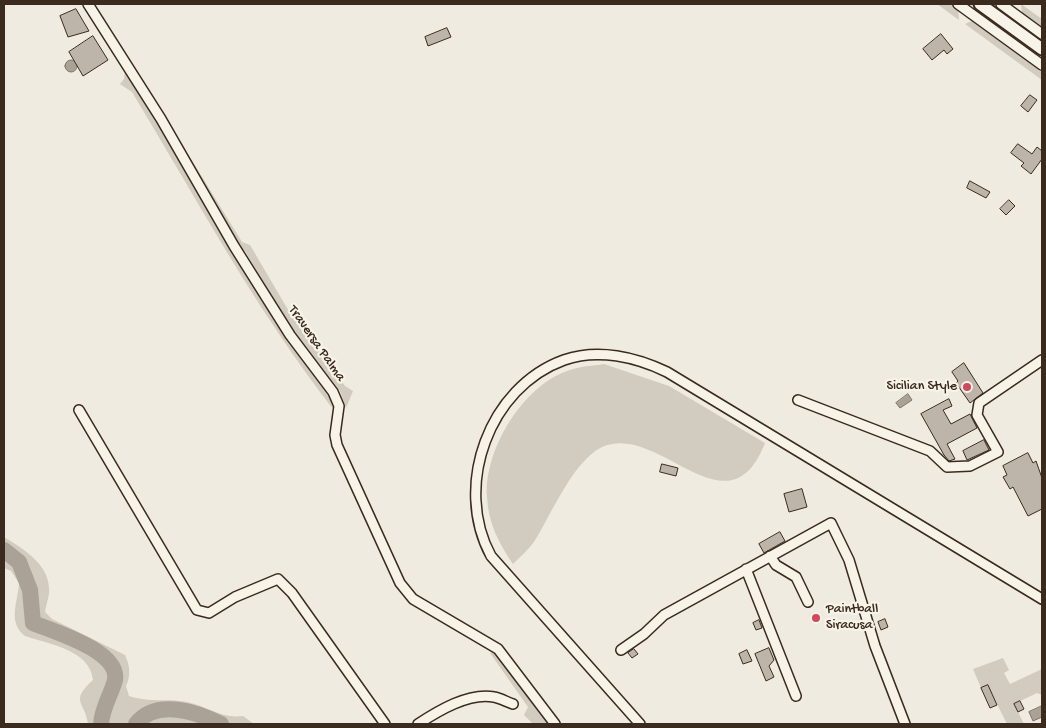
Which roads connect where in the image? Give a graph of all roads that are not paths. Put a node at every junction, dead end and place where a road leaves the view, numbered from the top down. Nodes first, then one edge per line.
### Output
1 (88, 4) edge
2 (958, 4) edge
3 (980, 4) edge
4 (1001, 4) edge
5 (1042, 34) edge
6 (1042, 49) edge
7 (1042, 65) edge
8 (1042, 360) edge
9 (798, 400) dead end
10 (79, 410) dead end
11 (770, 556) junction
12 (746, 569) junction
13 (1042, 599) edge
14 (808, 602) dead end
15 (622, 650) dead end
16 (796, 696) dead end
17 (513, 704) dead end
18 (385, 724) edge
19 (418, 724) edge
20 (555, 724) edge
21 (640, 724) edge
22 (905, 724) edge

1 - 20 street, Traversa Palma
2 - 7 street
3 - 6 main road
4 - 5 street
8 - 9 street
10 - 18 street
11 - 12 street
11 - 14 street
11 - 22 street
12 - 15 street
12 - 16 street
13 - 21 street
17 - 19 street

